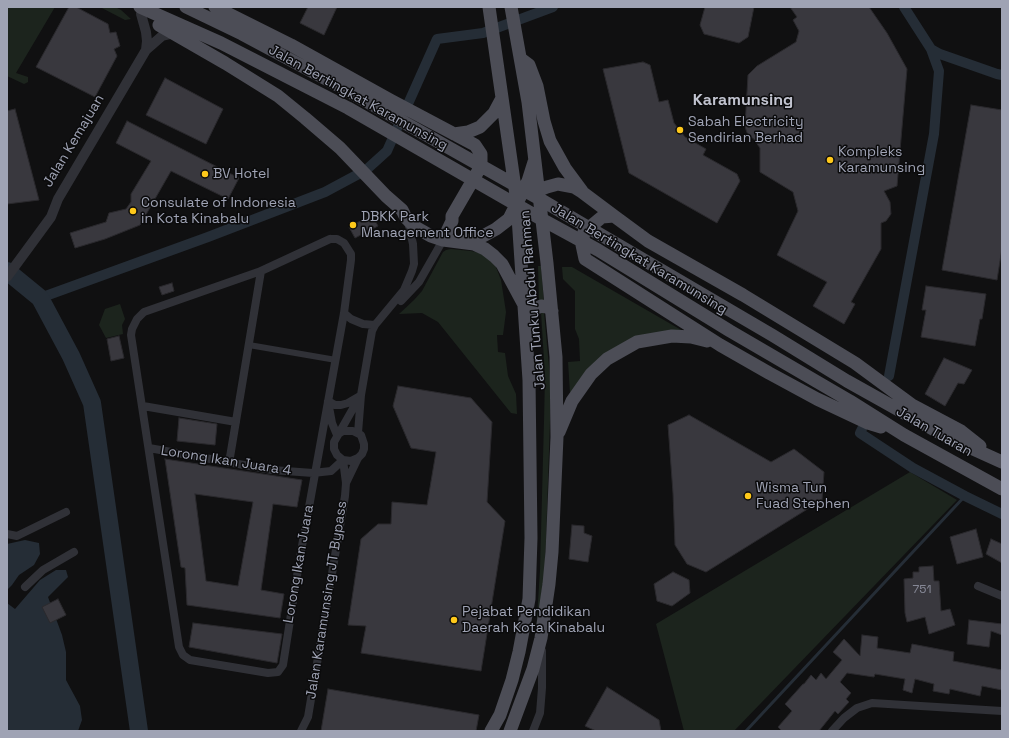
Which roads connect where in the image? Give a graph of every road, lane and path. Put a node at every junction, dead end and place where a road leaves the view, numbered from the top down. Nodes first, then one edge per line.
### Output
1 (186, 7) edge
2 (215, 7) edge
3 (511, 8) edge
4 (138, 9) edge
5 (490, 11) edge
6 (175, 33) junction
7 (146, 50) junction
8 (520, 58) junction
9 (502, 98) junction
10 (454, 134) junction
11 (535, 159) junction
12 (539, 190) junction
13 (582, 192) junction
14 (517, 202) junction
15 (452, 216) junction
16 (614, 216) junction
17 (406, 218) junction
18 (424, 232) junction
19 (443, 240) junction
20 (462, 242) junction
21 (261, 271) junction
22 (7, 276) edge
23 (525, 310) junction
24 (552, 311) junction
25 (344, 313) junction
26 (376, 323) junction
27 (249, 345) junction
28 (720, 345) junction
29 (336, 360) junction
30 (847, 381) joint
31 (361, 395) junction
32 (328, 401) junction
33 (850, 401) joint
34 (143, 406) junction
35 (236, 422) junction
36 (358, 433) junction
37 (338, 435) junction
38 (904, 435) junction
39 (557, 437) junction
40 (149, 448) junction
41 (358, 458) junction
42 (343, 460) junction
43 (1000, 462) edge
44 (229, 463) junction
45 (315, 473) junction
46 (346, 483) junction
47 (1002, 489) edge
48 (66, 512) dead end
49 (7, 534) edge
50 (74, 552) dead end
51 (978, 586) dead end
52 (25, 587) dead end
53 (1002, 596) edge
54 (541, 638) junction
55 (1002, 711) edge
56 (308, 717) junction
57 (301, 731) edge
58 (309, 731) edge
59 (491, 731) edge
60 (510, 731) edge
61 (533, 731) edge
62 (832, 731) edge

1 - 30 main road, Jalan Bertingkat Karamunsing
2 - 10 main road
3 - 8 main road, Jalan Tunku Abdul Rahman
4 - 6 main road
4 - 7 street
4 - 33 main road, Jalan Bertingkat Karamunsing
5 - 9 main road, Jalan Tunku Abdul Rahman
6 - 7 street
6 - 17 main road
7 - 22 street, Jalan Kemajuan
8 - 11 main road, Jalan Tunku Abdul Rahman
8 - 13 main road
9 - 10 main road
9 - 14 main road, Jalan Tunku Abdul Rahman
10 - 15 main road
11 - 12 main road, Jalan Tunku Abdul Rahman
11 - 14 main road
12 - 13 main road
12 - 14 main road
12 - 24 main road, Jalan Tunku Abdul Rahman
13 - 16 main road
14 - 20 main road
14 - 23 main road, Jalan Tunku Abdul Rahman
15 - 18 main road
15 - 19 main road
16 - 28 main road
16 - 43 main road
17 - 18 main road
17 - 26 street, Jalan Karamunsing JT Bypass
18 - 19 main road
19 - 20 main road
19 - 26 street
20 - 23 main road
21 - 25 street, Lorong Ikan Juara
21 - 27 street
21 - 34 street, Lorong Ikan Juara
23 - 24 main road
23 - 59 main road, Jalan Tunku Abdul Rahman
24 - 39 main road, Jalan Tunku Abdul Rahman
25 - 26 street
25 - 29 street, Lorong Ikan Juara
26 - 31 street, Jalan Karamunsing JT Bypass
27 - 29 street
27 - 35 street
28 - 38 main road
28 - 39 main road
29 - 32 street, Lorong Ikan Juara
30 - 43 main road, Jalan Tuaran
31 - 32 street
31 - 36 street, Jalan Karamunsing JT Bypass
31 - 37 street, Jalan Karamunsing JT Bypass
32 - 37 street
32 - 45 street, Lorong Ikan Juara
33 - 38 main road, Jalan Tuaran
34 - 35 street
34 - 40 street, Lorong Ikan Juara
35 - 44 street
36 - 37 street
36 - 41 street, Jalan Karamunsing JT Bypass
37 - 42 street, Jalan Karamunsing JT Bypass
38 - 47 main road, Jalan Tuaran
39 - 54 main road, Jalan Tunku Abdul Rahman
40 - 44 street, Lorong Ikan Juara 4
40 - 45 street, Lorong Ikan Juara
41 - 42 street
41 - 46 street, Jalan Karamunsing JT Bypass
42 - 45 street, Lorong Ikan Juara 4
42 - 46 street, Jalan Karamunsing JT Bypass
44 - 45 street, Lorong Ikan Juara 4
46 - 56 street, Jalan Karamunsing JT Bypass
48 - 49 street
50 - 52 street
51 - 53 street
54 - 60 main road, Jalan Tunku Abdul Rahman
54 - 61 street
55 - 62 street
56 - 57 street
56 - 58 street

